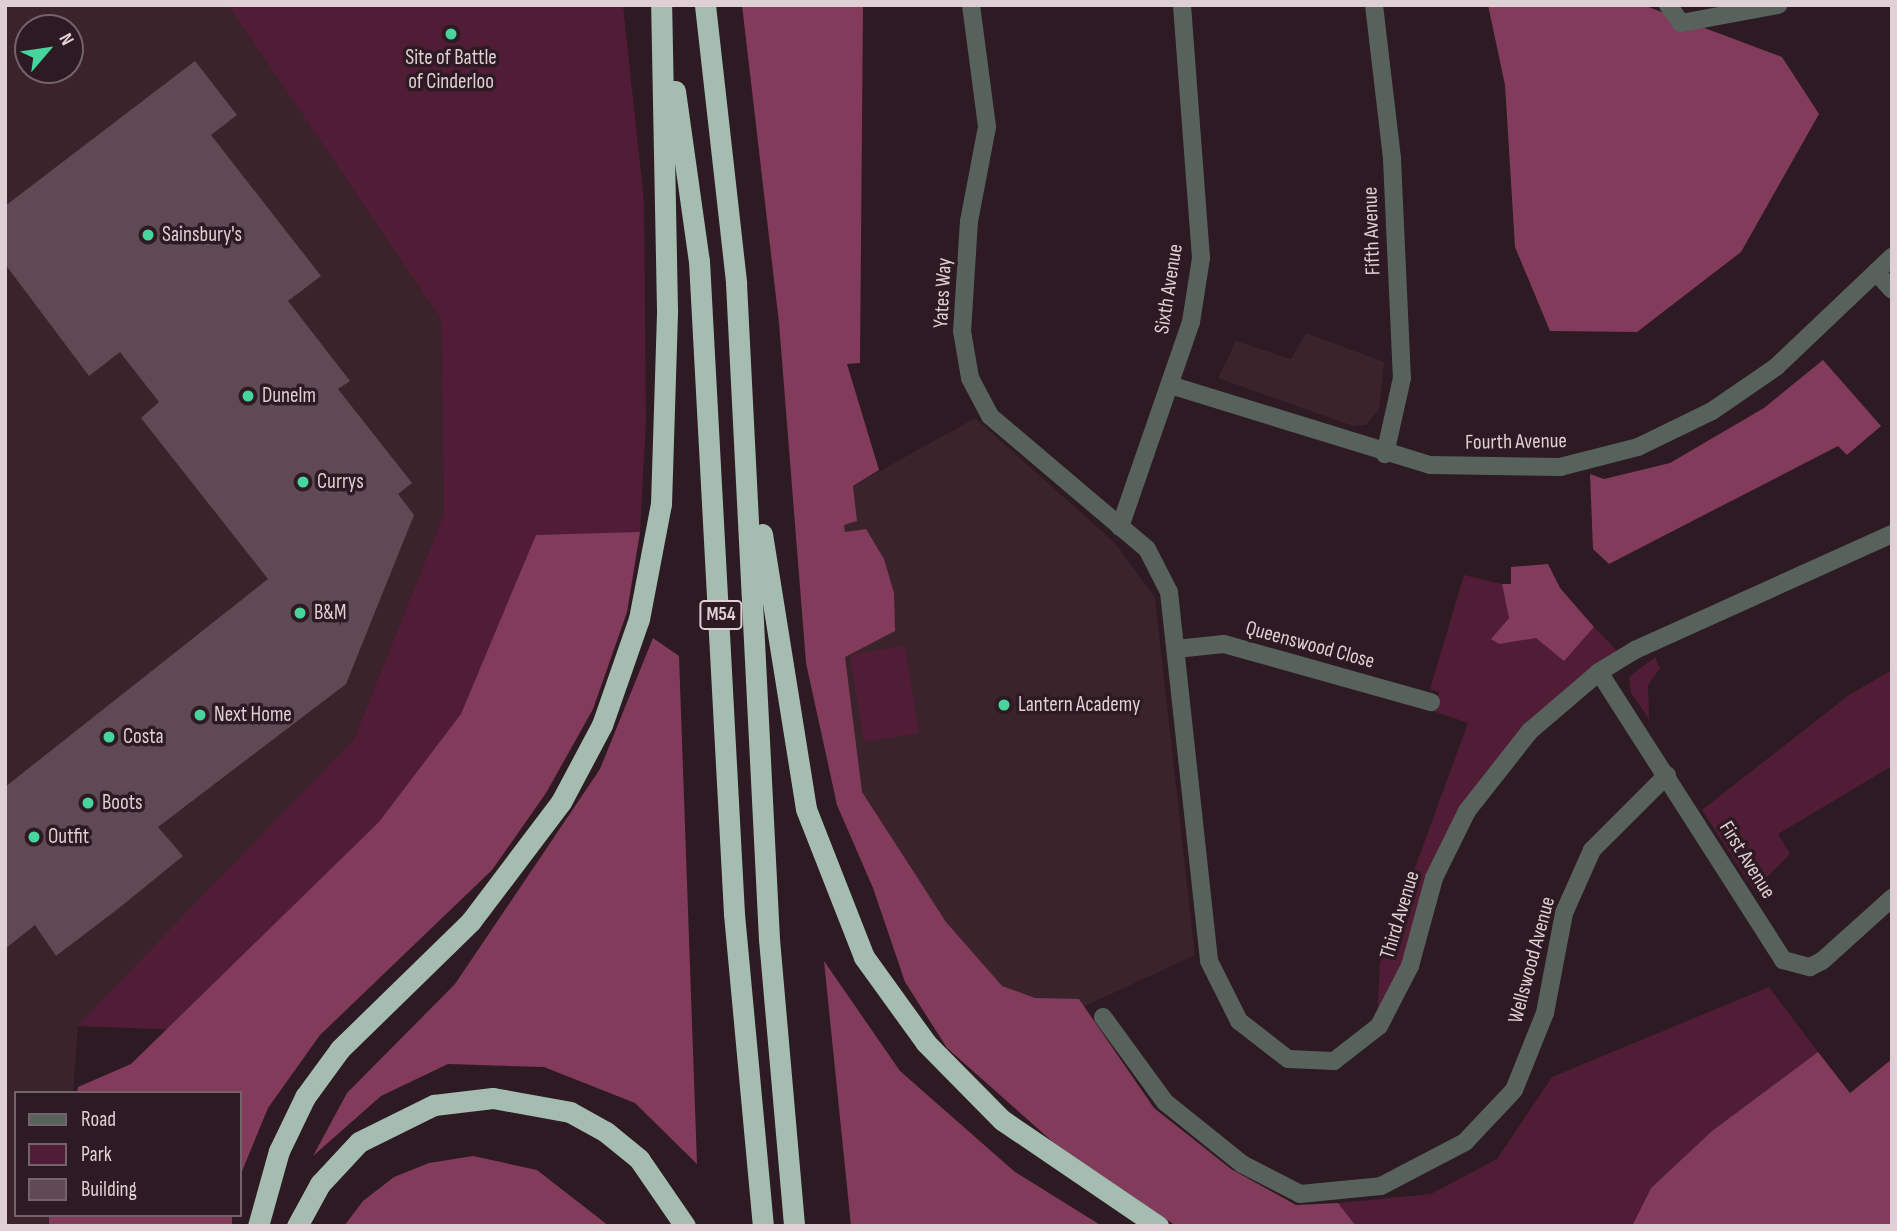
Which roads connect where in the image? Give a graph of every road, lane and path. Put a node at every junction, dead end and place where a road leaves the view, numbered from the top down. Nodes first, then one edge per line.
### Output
1 (662, 5) edge
2 (705, 5) edge
3 (971, 5) edge
4 (1182, 5) edge
5 (1374, 5) edge
6 (1668, 5) edge
7 (1778, 5) edge
8 (1892, 257) edge
9 (1876, 272) junction
10 (1892, 290) edge
11 (1170, 386) junction
12 (1385, 454) junction
13 (749, 477) junction
14 (1120, 527) junction
15 (1892, 534) edge
16 (1147, 549) joint
17 (1176, 649) junction
18 (1599, 672) junction
19 (1431, 702) dead end
20 (1667, 775) junction
21 (1892, 898) edge
22 (1103, 1017) dead end
23 (258, 1226) edge
24 (296, 1226) edge
25 (685, 1226) edge
26 (763, 1226) edge
27 (794, 1226) edge
28 (1158, 1226) edge

1 - 23 highway, M54
1 - 26 highway, M54
2 - 13 highway, M54
3 - 14 street, Yates Way
4 - 11 street, Sixth Avenue
5 - 12 street, Fifth Avenue
6 - 7 street
8 - 9 street, Fourth Avenue
9 - 10 street
9 - 12 street, Fourth Avenue
11 - 12 street, Fourth Avenue
11 - 14 street, Sixth Avenue
13 - 27 highway, M54
13 - 28 highway, M54
14 - 16 street, Yates Way
15 - 18 street, Third Avenue
16 - 17 street, Third Avenue
17 - 18 street, Third Avenue
17 - 19 street, Queenswood Close
18 - 20 street, First Avenue
20 - 21 street, First Avenue
20 - 22 street, Wellswood Avenue
24 - 25 highway

